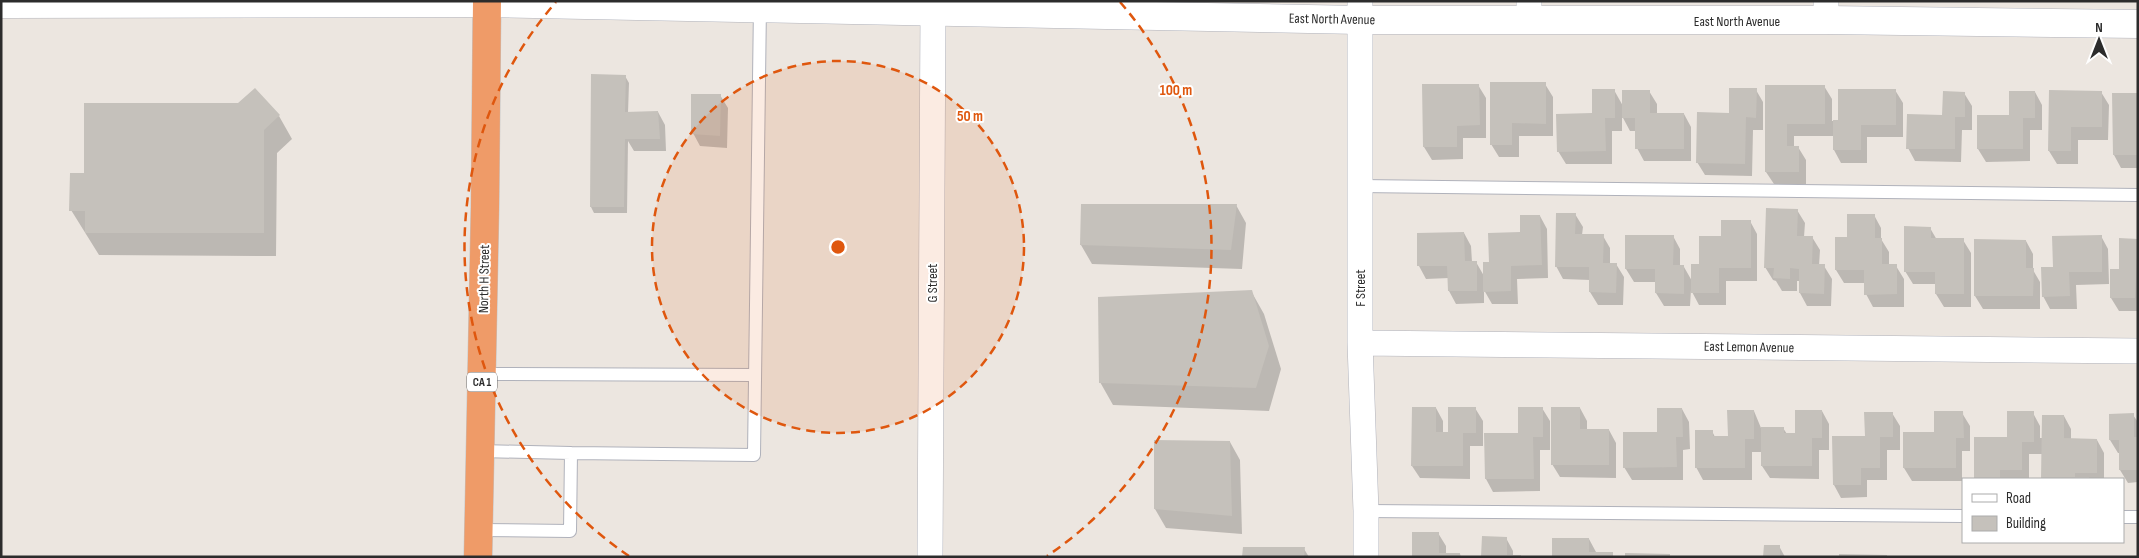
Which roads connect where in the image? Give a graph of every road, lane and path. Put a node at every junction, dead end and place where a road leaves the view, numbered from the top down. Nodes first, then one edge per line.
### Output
1 (101, 2) edge
2 (487, 2) edge
3 (1, 4) edge
4 (677, 4) edge
5 (760, 4) edge
6 (933, 10) junction
7 (1360, 10) edge
8 (1529, 11) edge
9 (1826, 11) edge
10 (1, 20) edge
11 (2138, 24) edge
12 (1360, 186) junction
13 (2138, 195) edge
14 (1360, 344) junction
15 (2138, 351) edge
16 (482, 374) junction
17 (755, 375) junction
18 (480, 451) junction
19 (571, 453) junction
20 (1366, 511) junction
21 (1962, 516) edge
22 (2124, 517) edge
23 (2138, 517) edge
24 (478, 530) junction
25 (478, 557) edge
26 (930, 557) edge
27 (1366, 557) edge

1 - 2 street, East North Avenue
1 - 3 street, East North Avenue
2 - 4 street, East North Avenue
2 - 16 highway, North H Street / CA 1
3 - 10 street
4 - 5 street, East North Avenue
5 - 6 street, East North Avenue
5 - 17 lane
6 - 7 street, East North Avenue
6 - 26 street, G Street
7 - 8 street, East North Avenue
7 - 12 street, F Street
8 - 9 street, East North Avenue
9 - 11 street, East North Avenue
12 - 13 lane
12 - 14 street, F Street
14 - 15 street, East Lemon Avenue
14 - 20 street, F Street
16 - 17 lane
16 - 18 highway, North H Street / CA 1
17 - 19 lane
18 - 19 lane
18 - 24 highway, North H Street / CA 1
19 - 24 lane
20 - 21 lane
20 - 27 street, F Street
22 - 23 lane
24 - 25 highway, North H Street / CA 1

